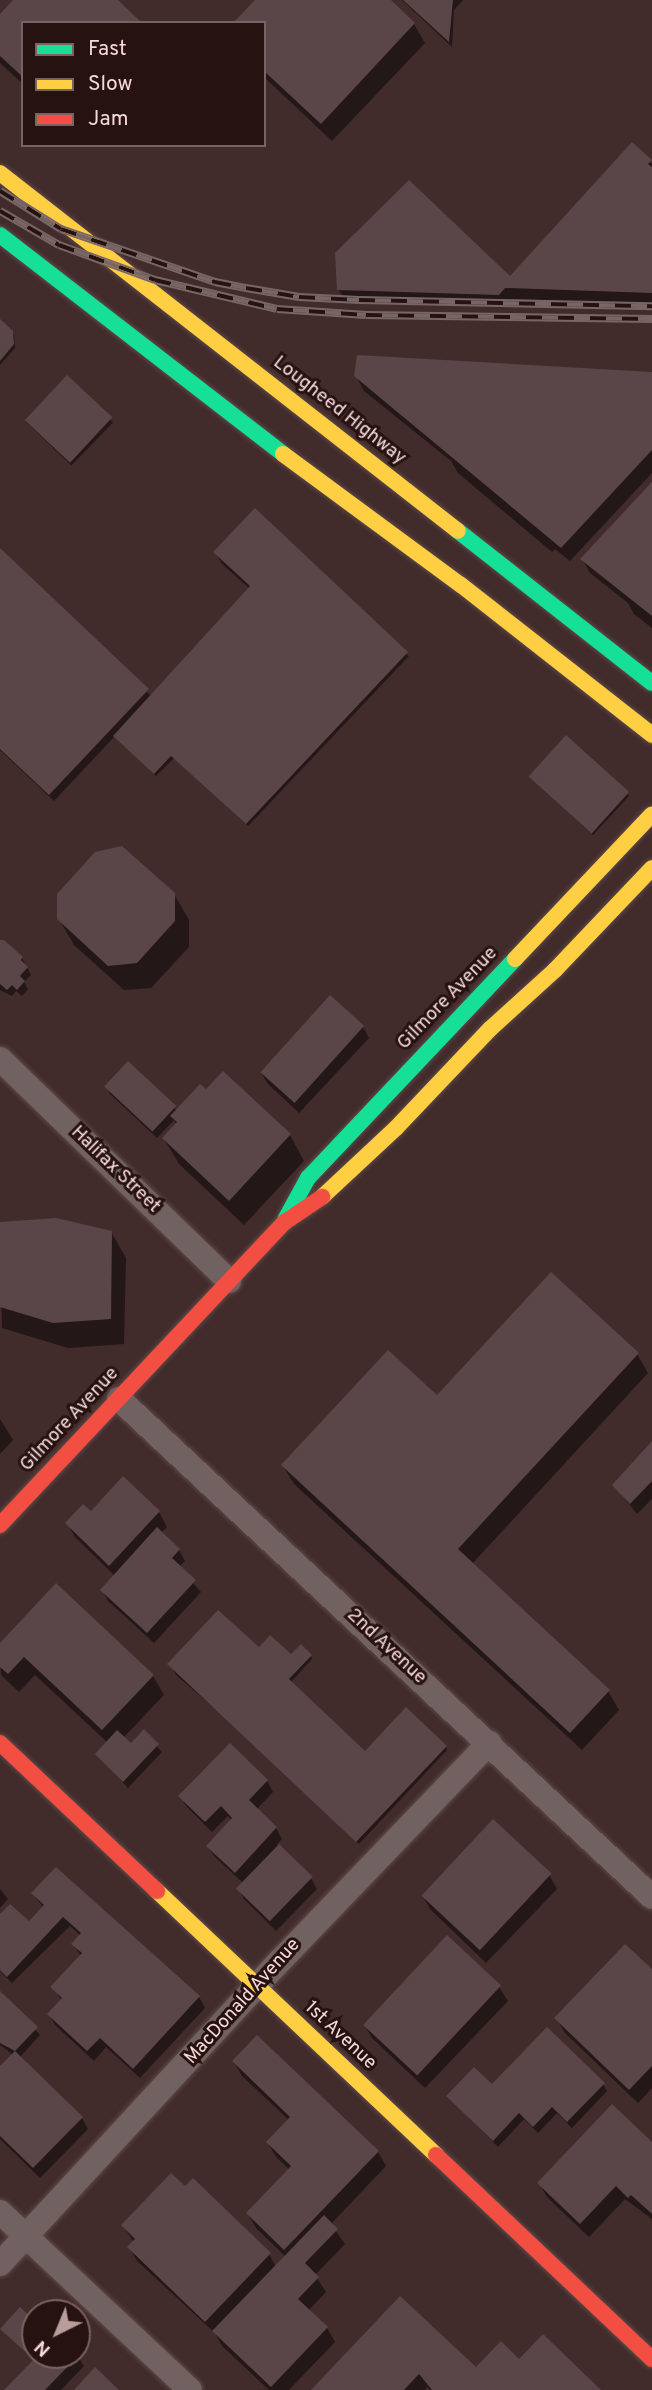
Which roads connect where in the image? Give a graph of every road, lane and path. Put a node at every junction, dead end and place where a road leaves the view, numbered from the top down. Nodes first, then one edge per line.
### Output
1 (0, 173) edge
2 (0, 235) edge
3 (652, 683) edge
4 (652, 735) edge
5 (652, 814) edge
6 (652, 868) edge
7 (0, 1059) edge
8 (285, 1222) junction
9 (229, 1281) junction
10 (119, 1399) junction
11 (0, 1525) edge
12 (0, 1743) edge
13 (489, 1743) junction
14 (652, 1897) edge
15 (257, 1986) junction
16 (0, 2212) edge
17 (26, 2237) junction
18 (0, 2264) edge
19 (652, 2359) edge
20 (190, 2390) edge

1 - 3 street, Lougheed Highway
2 - 4 street
5 - 8 street, Gilmore Avenue
6 - 8 street, Gilmore Avenue
7 - 9 street, Halifax Street
8 - 9 street, Gilmore Avenue
9 - 10 street, Gilmore Avenue
10 - 11 street, Gilmore Avenue
10 - 13 street, 2nd Avenue
12 - 15 street, 1st Avenue
13 - 14 street, 2nd Avenue
13 - 15 street, MacDonald Avenue
15 - 17 street, MacDonald Avenue
15 - 19 street, 1st Avenue
16 - 17 street
17 - 18 street, MacDonald Avenue
17 - 20 street

